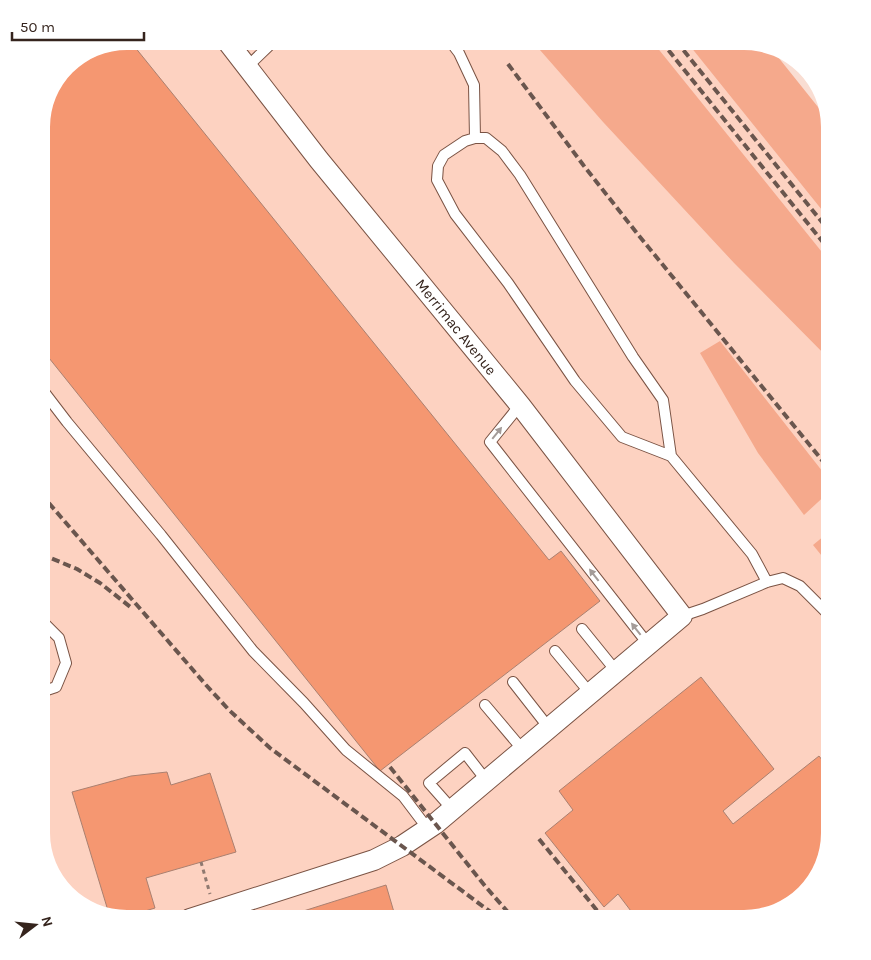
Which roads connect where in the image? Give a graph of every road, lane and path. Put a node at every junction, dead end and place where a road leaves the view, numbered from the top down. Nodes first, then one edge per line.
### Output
1 (233, 50) edge
2 (265, 50) edge
3 (457, 50) edge
4 (247, 67) junction
5 (475, 138) junction
6 (50, 400) edge
7 (520, 405) junction
8 (671, 456) junction
9 (766, 582) junction
10 (821, 607) edge
11 (682, 616) junction
12 (50, 629) edge
13 (582, 629) dead end
14 (648, 644) junction
15 (555, 651) dead end
16 (616, 672) junction
17 (513, 682) dead end
18 (50, 689) edge
19 (590, 693) junction
20 (485, 705) dead end
21 (549, 728) junction
22 (523, 750) junction
23 (486, 780) junction
24 (452, 809) junction
25 (428, 829) junction
26 (201, 862) dead end
27 (211, 897) dead end
28 (218, 910) edge

1 - 4 street, Merrimac Avenue
2 - 4 lane
3 - 5 lane
4 - 7 street, Merrimac Avenue
5 - 8 lane
5 - 8 lane
6 - 25 lane
7 - 11 street, Merrimac Avenue
14 -> 7 lane
8 - 9 lane
9 - 10 lane
9 - 11 lane
11 - 14 street
12 - 18 lane
13 - 16 lane
14 - 16 street
15 - 19 lane
16 - 19 street
17 - 21 lane
19 - 21 street
20 - 22 lane
21 - 22 street
22 - 23 street
23 - 24 street
23 - 24 lane
24 - 25 street
25 - 28 street
26 - 27 path

